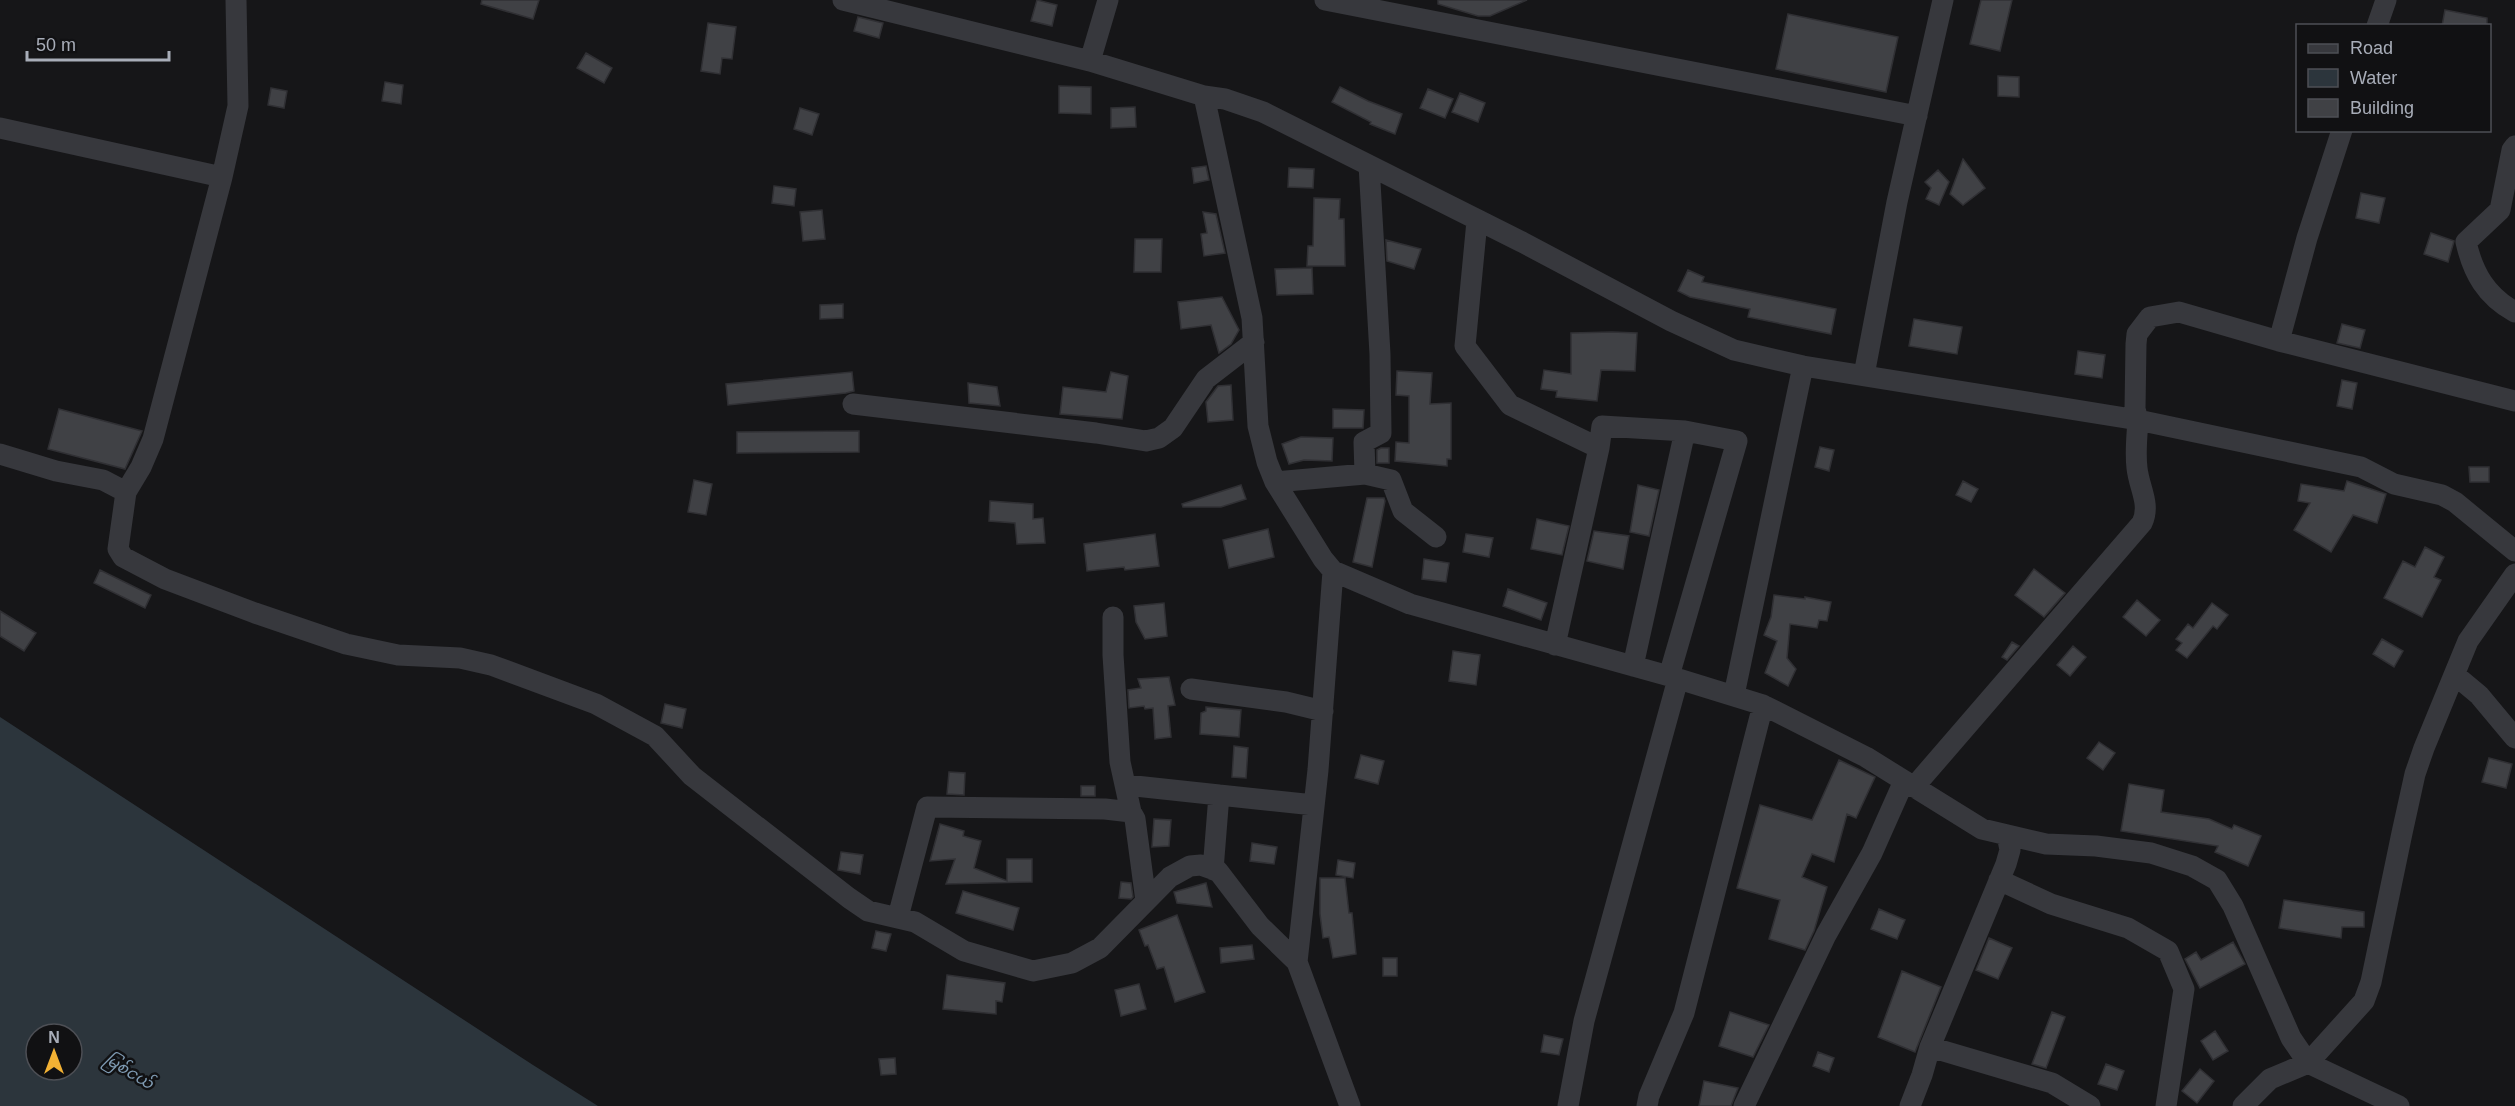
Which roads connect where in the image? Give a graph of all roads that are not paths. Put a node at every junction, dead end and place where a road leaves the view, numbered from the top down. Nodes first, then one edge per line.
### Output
1 (236, 0) edge
2 (843, 0) edge
3 (1108, 0) edge
4 (1324, 0) edge
5 (1943, 0) edge
6 (2386, 0) edge
7 (1424, 10) edge
8 (2378, 24) edge
9 (1090, 61) junction
10 (1204, 96) junction
11 (1917, 116) junction
12 (0, 128) edge
13 (2341, 132) edge
14 (2515, 146) edge
15 (1369, 165) junction
16 (222, 177) junction
17 (1477, 221) junction
18 (2515, 312) edge
19 (2279, 341) junction
20 (1254, 342) junction
21 (1803, 366) junction
22 (1864, 375) junction
23 (2515, 401) edge
24 (853, 404) dead end
25 (2138, 420) junction
26 (1685, 430) junction
27 (1599, 448) junction
28 (0, 454) edge
29 (1365, 474) junction
30 (1275, 482) junction
31 (126, 492) junction
32 (1436, 537) dead end
33 (2515, 551) edge
34 (1333, 571) junction
35 (2515, 574) edge
36 (1113, 617) dead end
37 (1555, 645) junction
38 (1632, 666) junction
39 (2455, 675) junction
40 (1673, 677) junction
41 (1191, 689) dead end
42 (1734, 695) junction
43 (1763, 705) junction
44 (1323, 711) junction
45 (2515, 738) edge
46 (1909, 784) junction
47 (1126, 785) junction
48 (1219, 795) junction
49 (1314, 805) junction
50 (1131, 812) junction
51 (2007, 834) junction
52 (1213, 870) junction
53 (1999, 880) junction
54 (1146, 901) junction
55 (898, 916) junction
56 (1297, 962) junction
57 (1930, 1047) junction
58 (2308, 1063) junction
59 (1350, 1106) edge
60 (1568, 1106) edge
61 (1647, 1106) edge
62 (1744, 1106) edge
63 (1910, 1106) edge
64 (2090, 1106) edge
65 (2166, 1106) edge
66 (2243, 1106) edge
67 (2399, 1106) edge

1 - 16 street
2 - 9 street
3 - 9 street
4 - 7 street
5 - 11 street
6 - 8 street
7 - 11 street
9 - 10 street
10 - 15 street
10 - 20 street
11 - 22 street
12 - 16 street
13 - 19 street
14 - 18 street
15 - 17 street
15 - 29 street
16 - 31 street
17 - 21 street
17 - 27 street
19 - 23 street
19 - 25 street
20 - 24 street
20 - 30 street
21 - 22 street
21 - 42 street
22 - 25 street
25 - 33 street
25 - 46 street
26 - 27 street
26 - 38 street
26 - 40 street
27 - 37 street
28 - 31 street
29 - 30 street
29 - 32 street
30 - 34 street
31 - 55 street
34 - 37 street
34 - 44 street
35 - 39 street
36 - 47 street
37 - 38 street
38 - 40 street
39 - 45 street
39 - 58 street
40 - 42 street
40 - 60 street
41 - 44 street
42 - 43 street
43 - 46 street
43 - 61 street
44 - 49 street
46 - 51 street
46 - 62 street
47 - 48 street
47 - 50 street
48 - 49 street
48 - 52 street
49 - 56 street
50 - 54 street
50 - 55 street
51 - 53 street
51 - 58 street
52 - 54 street
52 - 56 street
53 - 57 street
53 - 65 street
54 - 55 street
56 - 59 street
57 - 63 street
57 - 64 street
58 - 66 street
58 - 67 street

